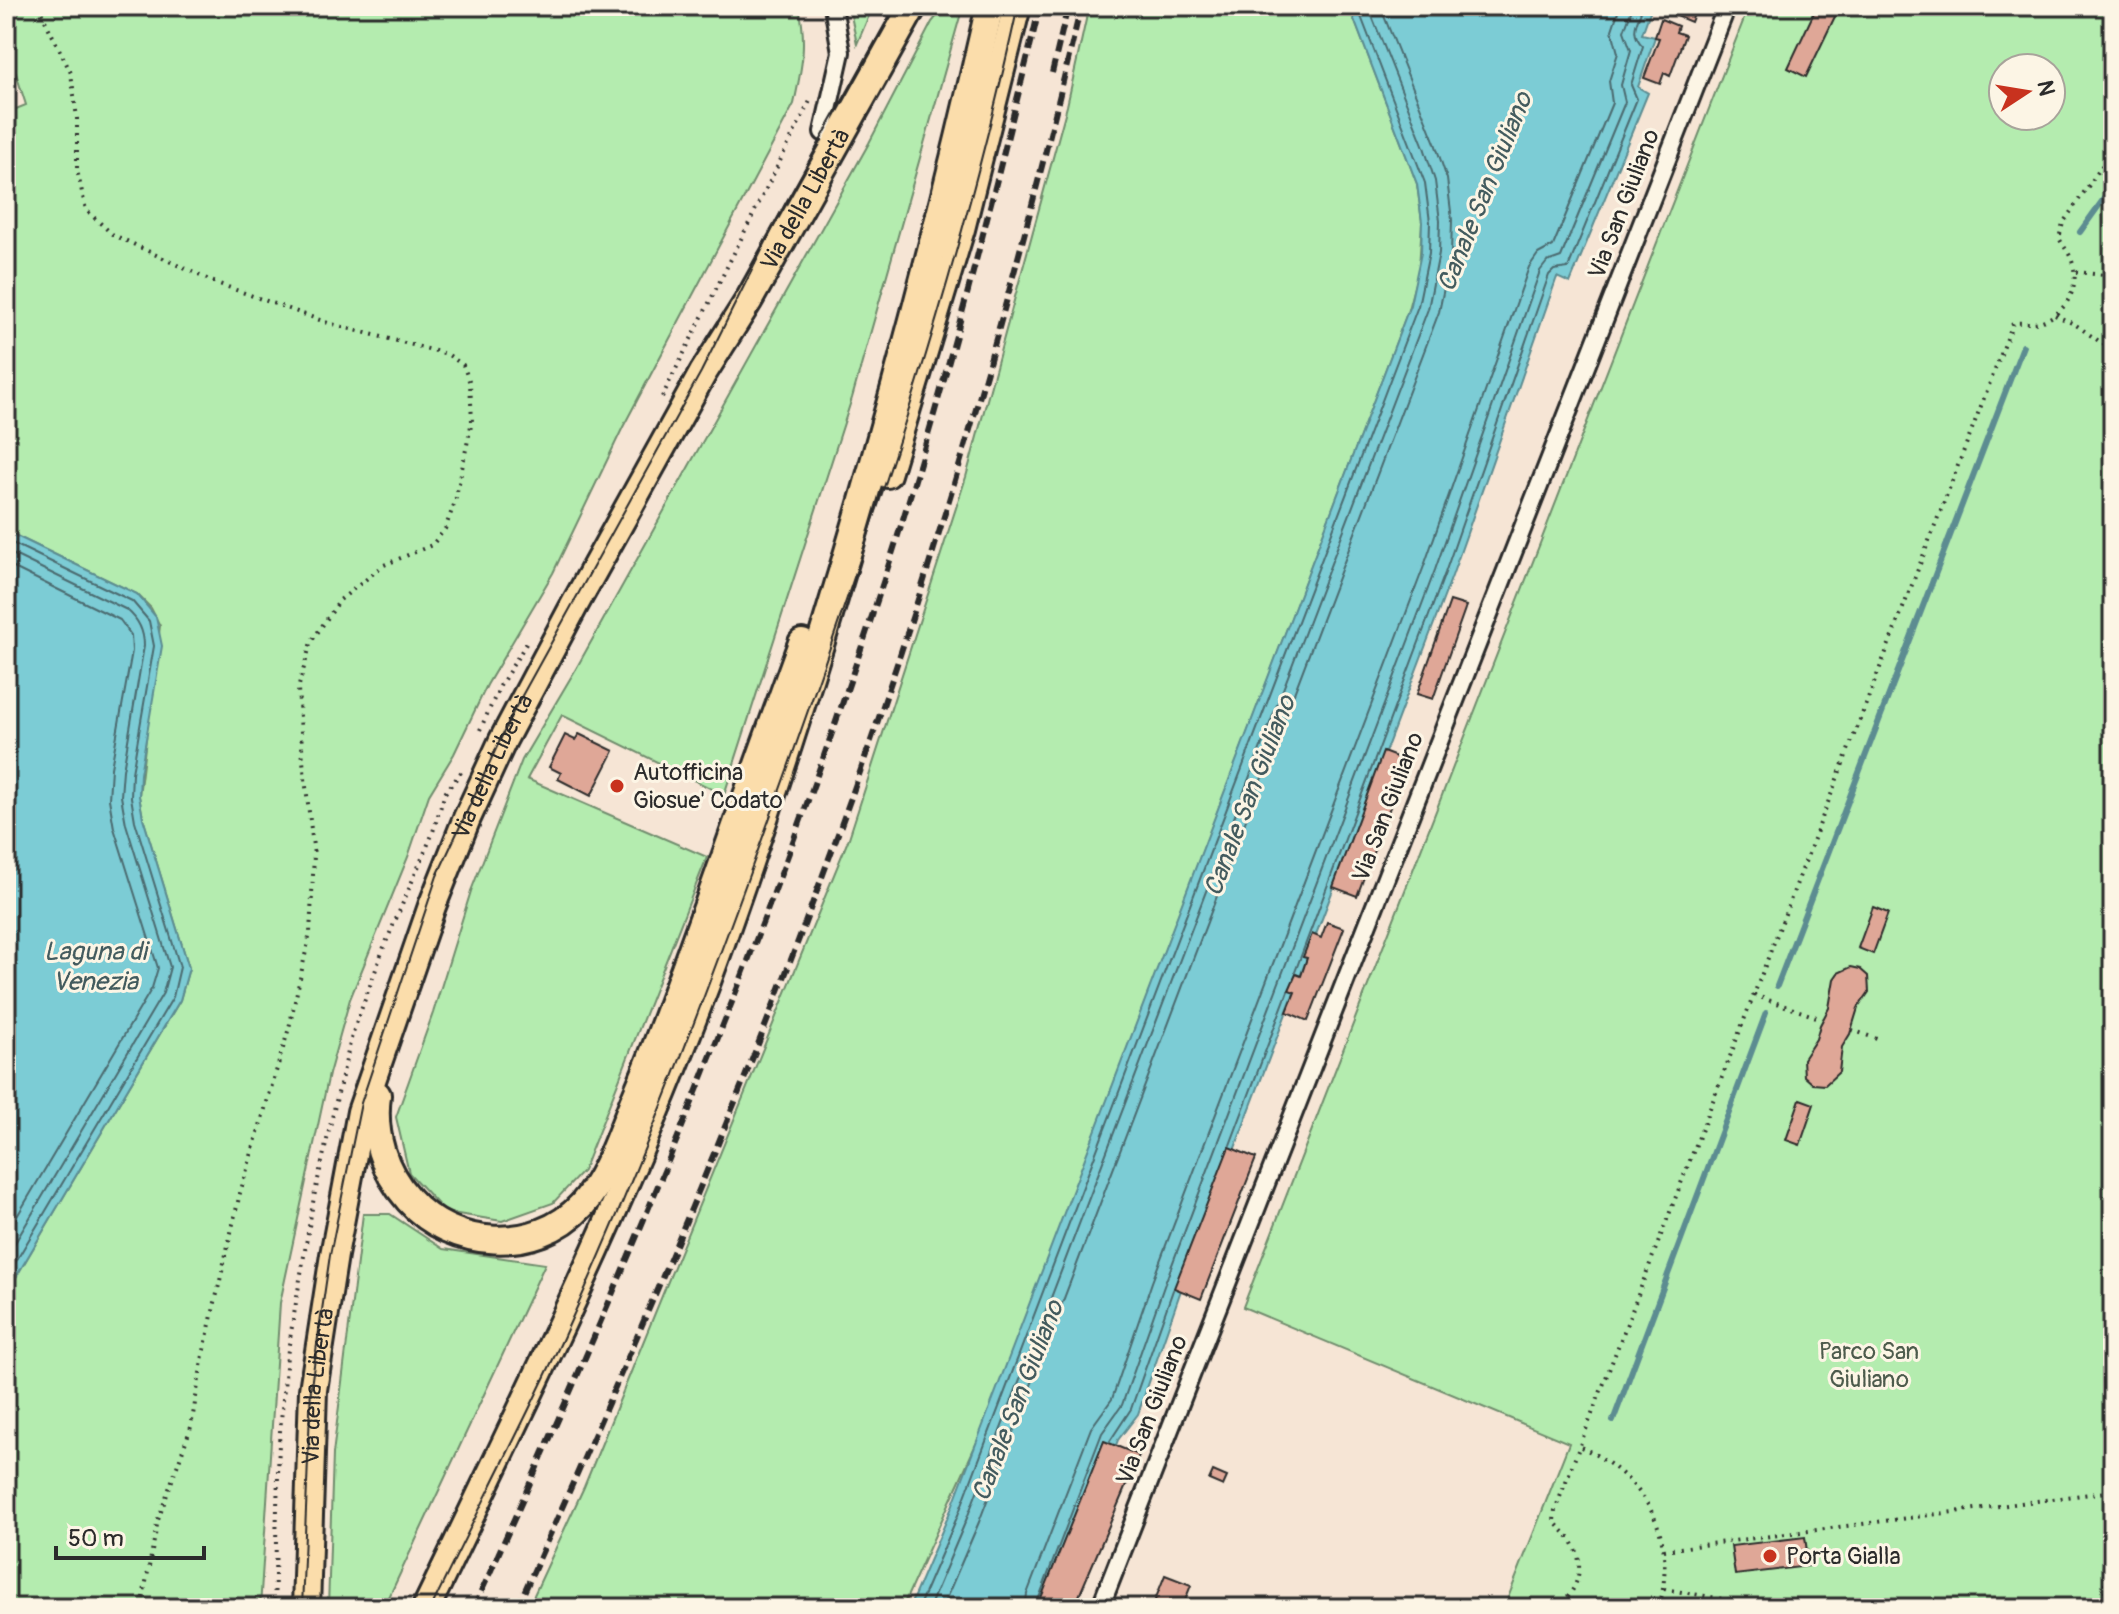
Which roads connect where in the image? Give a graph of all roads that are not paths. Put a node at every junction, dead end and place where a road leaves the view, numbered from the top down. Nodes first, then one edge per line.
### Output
1 (833, 6) edge
2 (892, 6) edge
3 (913, 6) edge
4 (1017, 6) edge
5 (1728, 6) edge
6 (989, 10) edge
7 (823, 132) junction
8 (703, 373) junction
9 (762, 828) junction
10 (402, 990) junction
11 (306, 1608) edge
12 (426, 1608) edge
13 (1100, 1608) edge

1 - 7 street
2 - 7 highway
3 - 8 highway, Via della Libertà
4 - 9 highway
5 - 13 street, Via San Giuliano
6 - 9 highway
6 - 10 highway
7 - 8 highway
8 - 10 highway, Via della Libertà
9 - 12 highway
10 - 11 highway, Via della Libertà

